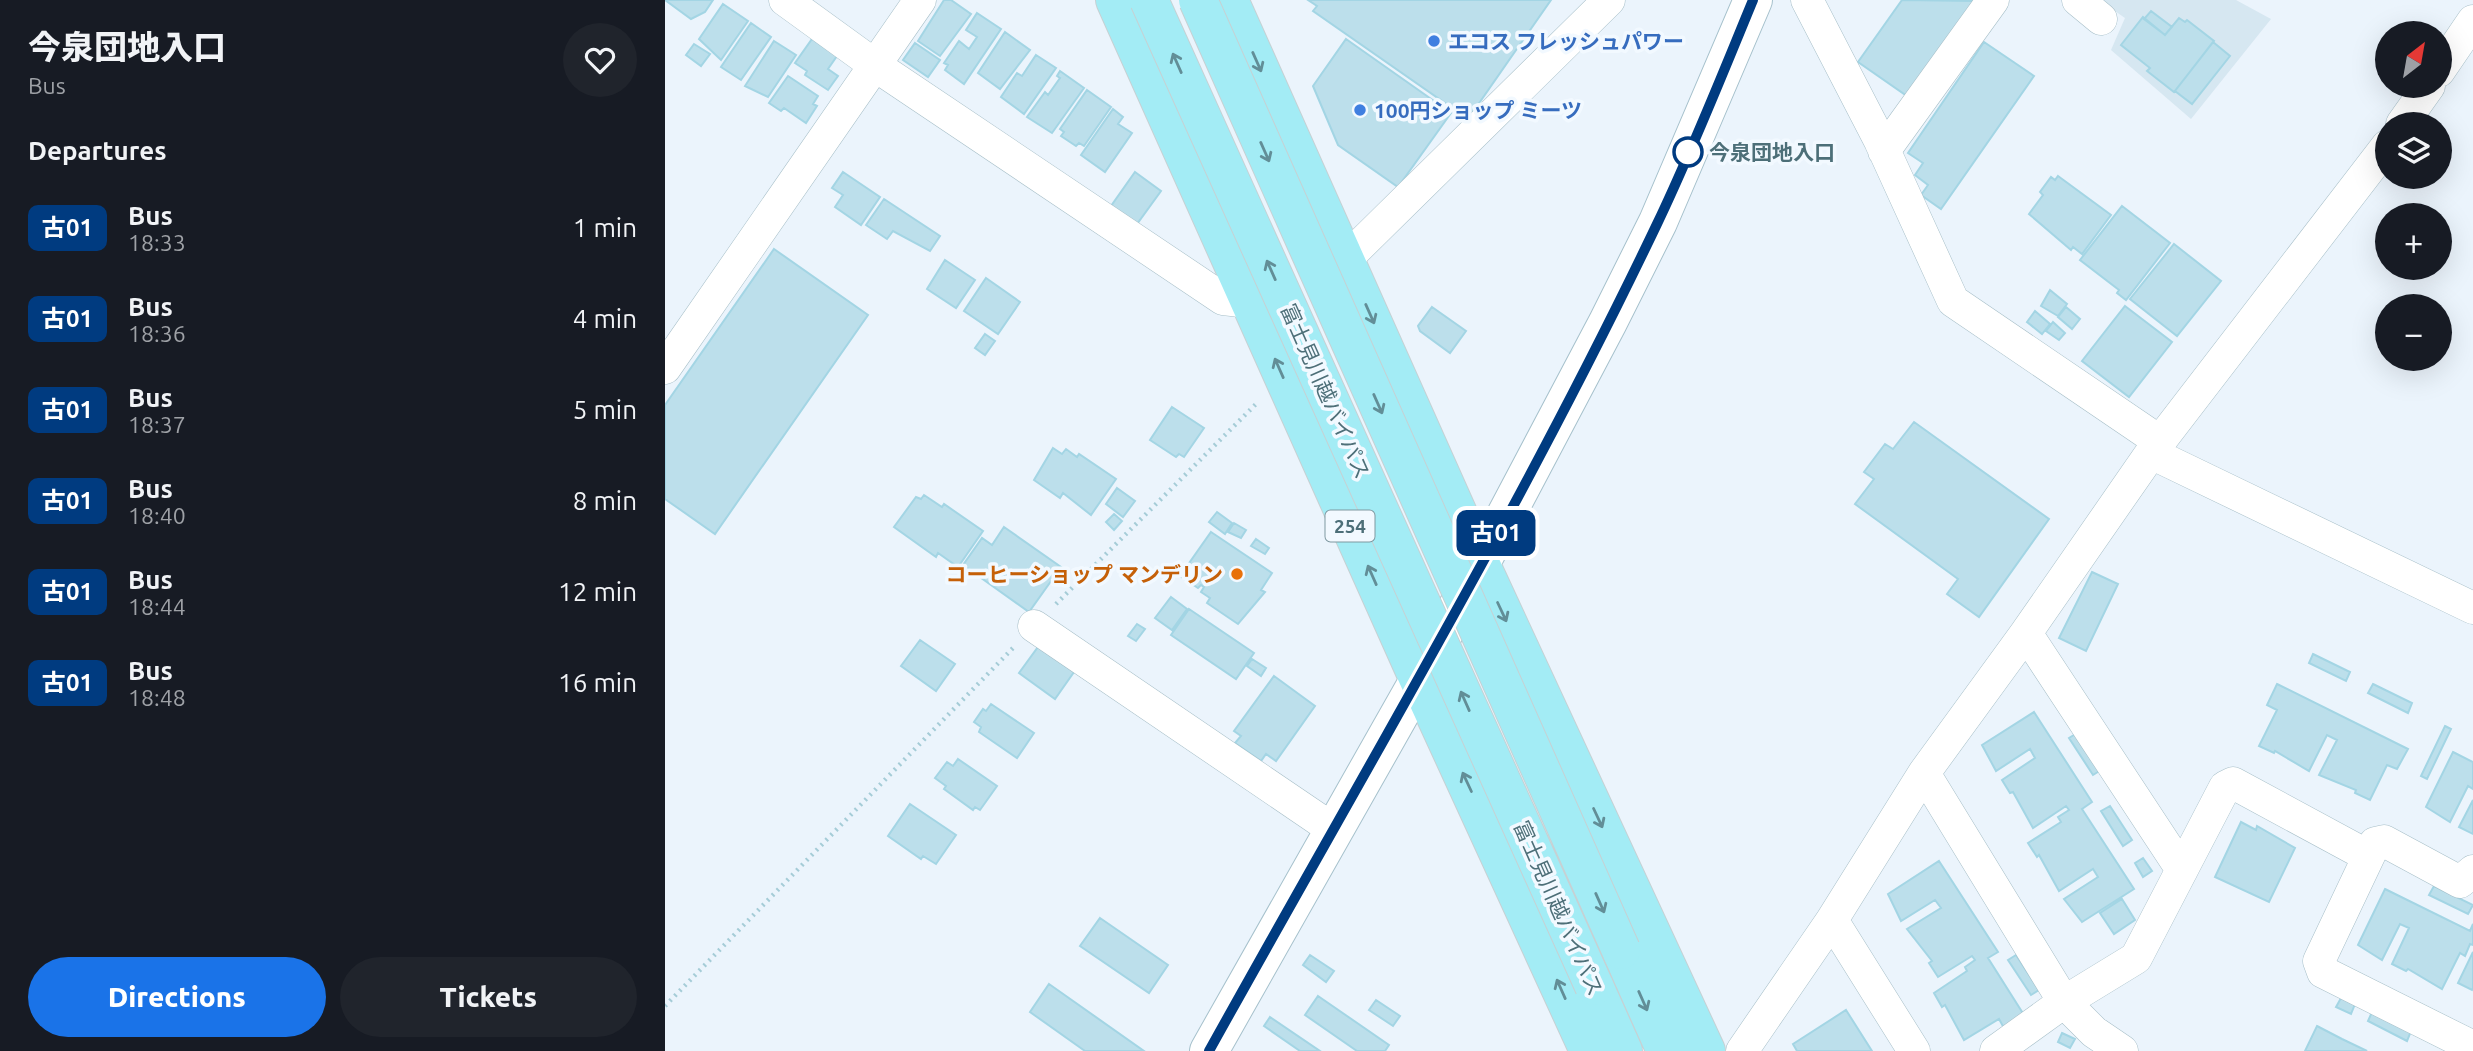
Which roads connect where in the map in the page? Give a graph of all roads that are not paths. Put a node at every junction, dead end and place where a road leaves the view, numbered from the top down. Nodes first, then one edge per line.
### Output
1 (785, 0) edge
2 (920, 0) edge
3 (1115, 0) edge
4 (1149, 0) edge
5 (1198, 0) edge
6 (1229, 0) edge
7 (1609, 0) edge
8 (1753, 0) edge
9 (1807, 0) edge
10 (1993, 0) edge
11 (2473, 21) edge
12 (2452, 52) edge
13 (876, 65) junction
14 (1884, 151) junction
15 (2375, 162) edge
16 (1346, 259) junction
17 (1250, 302) junction
18 (665, 369) edge
19 (2155, 447) junction
20 (1480, 562) junction
21 (2473, 608) edge
22 (1034, 626) road end
23 (2026, 633) junction
24 (1419, 680) junction
25 (1924, 773) junction
26 (1334, 830) junction
27 (2368, 856) junction
28 (2182, 870) junction
29 (2473, 871) edge
30 (1832, 920) junction
31 (2064, 1002) junction
32 (2473, 1046) edge
33 (1209, 1051) edge
34 (1590, 1051) edge
35 (1623, 1051) edge
36 (1666, 1051) edge
37 (1706, 1051) edge
38 (1742, 1051) edge
39 (1915, 1051) edge
40 (1996, 1051) edge
41 (2122, 1051) edge

1 - 13 street
2 - 13 street
3 - 17 highway, 254
35 -> 4 highway, 富士見川越バイパス / 254, bridge
5 -> 36 highway, 富士見川越バイパス, bridge
6 -> 16 highway
7 - 16 street
8 - 20 main road
9 - 14 street
10 - 14 street
11 - 12 street
13 - 17 street
13 - 18 street
14 - 19 street
15 - 19 street
16 -> 20 highway
24 -> 17 highway, 254
19 - 21 street
19 - 23 street
20 - 24 main road
20 -> 37 highway
22 - 26 street
23 - 25 street
23 - 28 street
24 - 26 main road
34 -> 24 highway, 254
25 - 30 street
25 - 31 street
26 - 33 main road
27 - 28 street
27 - 29 street
27 - 32 street
28 - 31 street
30 - 38 street
30 - 39 street
31 - 40 street
31 - 41 street

